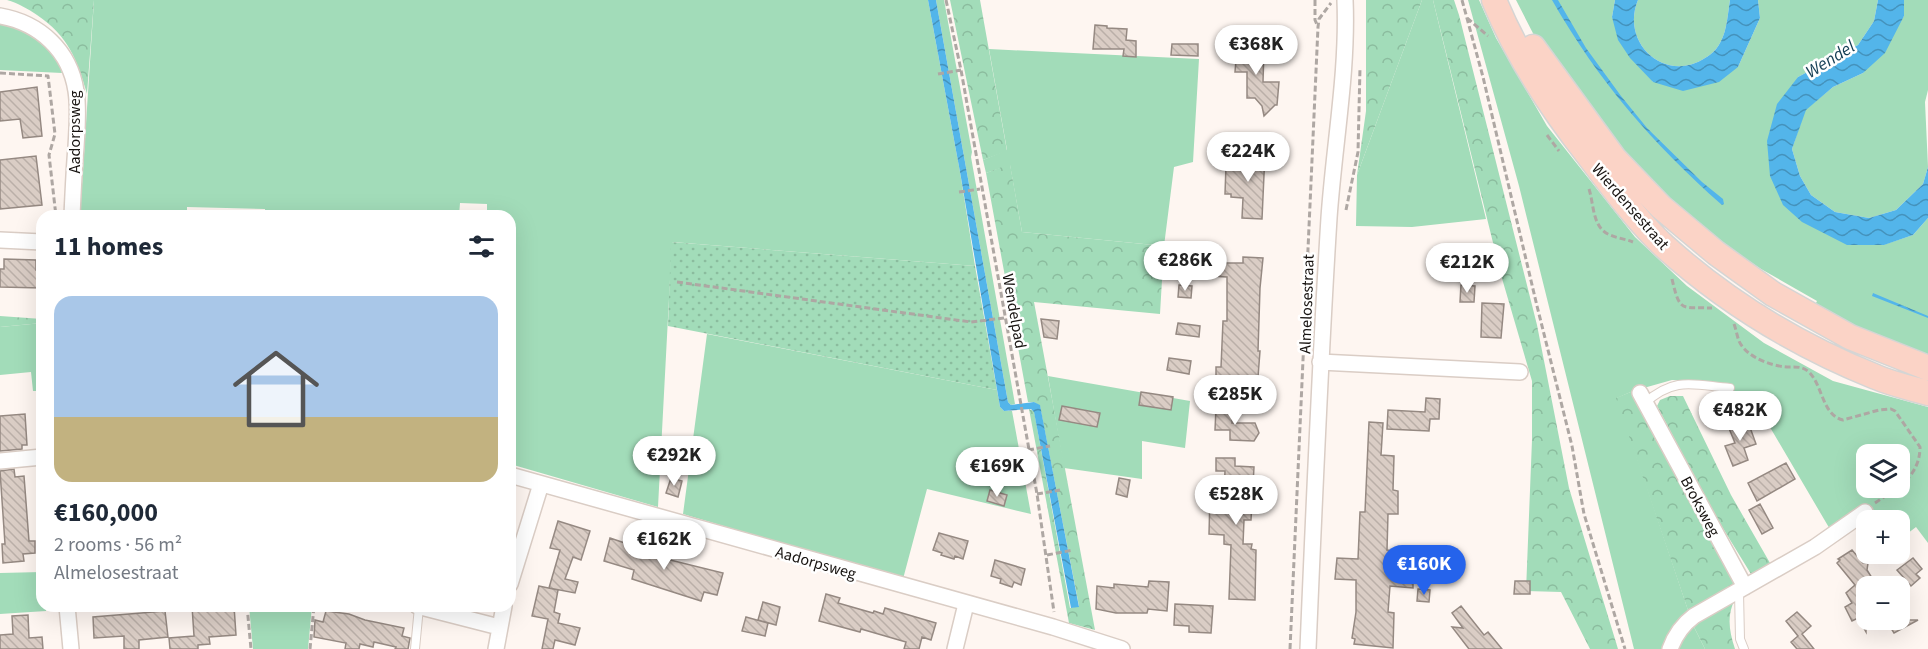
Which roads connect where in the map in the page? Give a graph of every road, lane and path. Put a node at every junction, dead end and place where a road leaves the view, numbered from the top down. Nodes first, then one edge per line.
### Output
1 (946, 0) edge
2 (1315, 0) edge
3 (1334, 0) edge
4 (1345, 0) edge
5 (1462, 0) edge
6 (1494, 0) edge
7 (1506, 0) edge
8 (0, 16) edge
9 (1318, 27) junction
10 (1360, 59) dead end
11 (961, 70) junction
12 (0, 73) edge
13 (938, 74) dead end
14 (980, 189) junction
15 (959, 192) dead end
16 (55, 210) edge
17 (72, 210) edge
18 (1346, 210) dead end
19 (0, 240) edge
20 (36, 242) edge
21 (677, 282) dead end
22 (1004, 318) junction
23 (1320, 362) junction
24 (1928, 369) edge
25 (1520, 372) dead end
26 (1730, 388) dead end
27 (1928, 393) edge
28 (1643, 398) joint
29 (1050, 446) dead end
30 (1028, 450) junction
31 (36, 458) edge
32 (0, 461) edge
33 (516, 478) edge
34 (541, 484) junction
35 (1060, 490) dead end
36 (1036, 494) junction
37 (1884, 498) edge
38 (1868, 510) edge
39 (1856, 518) edge
40 (1073, 550) dead end
41 (1047, 555) junction
42 (516, 565) edge
43 (1742, 590) junction
44 (966, 604) junction
45 (68, 612) edge
46 (247, 612) edge
47 (313, 612) edge
48 (418, 612) edge
49 (441, 612) edge
50 (503, 612) edge
51 (499, 627) junction
52 (1053, 627) junction
53 (71, 649) edge
54 (250, 649) edge
55 (310, 649) edge
56 (415, 649) edge
57 (496, 649) edge
58 (955, 649) edge
59 (1122, 649) edge
60 (1290, 649) edge
61 (1308, 649) edge
62 (1625, 649) edge
63 (1670, 649) edge
64 (1744, 649) edge

1 - 11 path, Wendelpad
2 - 9 path
3 - 9 path, Almelosestraat
4 - 23 street, Almelosestraat
5 - 62 path
6 - 27 main road, Wierdensestraat
7 - 24 main road, Wierdensestraat
8 - 17 street, Aadorpsweg
9 - 60 path, Almelosestraat
10 - 18 path
11 - 13 path
11 - 14 path, Wendelpad
12 - 16 path, Aadorpsweg
14 - 15 path
14 - 22 path, Wendelpad
19 - 20 street
21 - 22 path
22 - 30 path, Wendelpad
23 - 25 street, Almelosestraat
23 - 61 street, Almelosestraat
26 - 28 lane
28 - 43 street, Broksweg
29 - 30 path
30 - 36 path, Wendelpad
31 - 32 street
33 - 34 street, Aadorpsweg
34 - 42 street
34 - 44 street, Aadorpsweg
35 - 36 path
36 - 41 path, Wendelpad
37 - 38 path
39 - 43 street
40 - 41 path
41 - 52 path, Wendelpad
43 - 63 street
43 - 64 lane
44 - 52 street, Aadorpsweg
44 - 58 street
45 - 53 street
46 - 54 path
47 - 55 path
48 - 56 lane
49 - 51 street
50 - 51 street
51 - 57 street
52 - 59 street, Aadorpsweg

